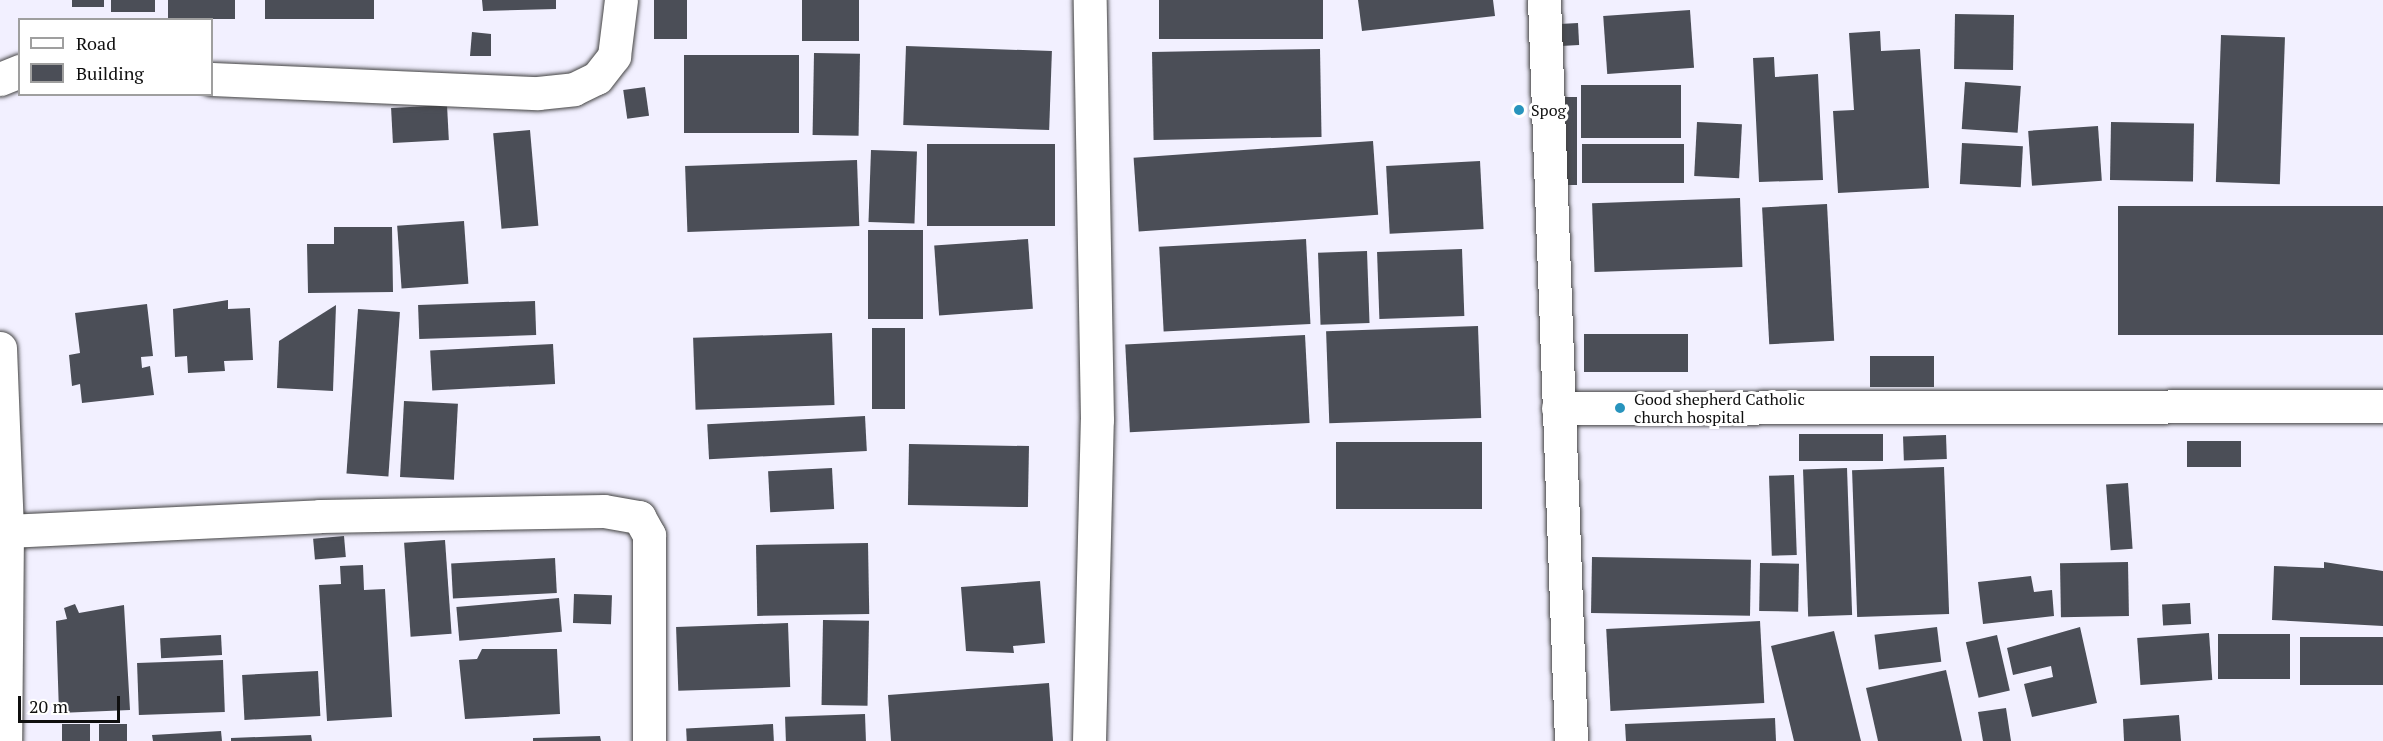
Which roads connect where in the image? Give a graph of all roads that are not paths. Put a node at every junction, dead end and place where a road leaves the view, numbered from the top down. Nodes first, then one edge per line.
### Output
1 (621, 0) edge
2 (1090, 0) edge
3 (1544, 0) edge
4 (18, 72) edge
5 (0, 79) edge
6 (213, 79) edge
7 (0, 348) edge
8 (2383, 406) edge
9 (1558, 408) junction
10 (7, 531) junction
11 (5, 741) edge
12 (649, 741) edge
13 (1089, 741) edge
14 (1571, 741) edge

1 - 6 street
2 - 13 street
3 - 9 street
4 - 5 street
7 - 10 street
8 - 9 street
9 - 14 street
10 - 11 street
10 - 12 street

